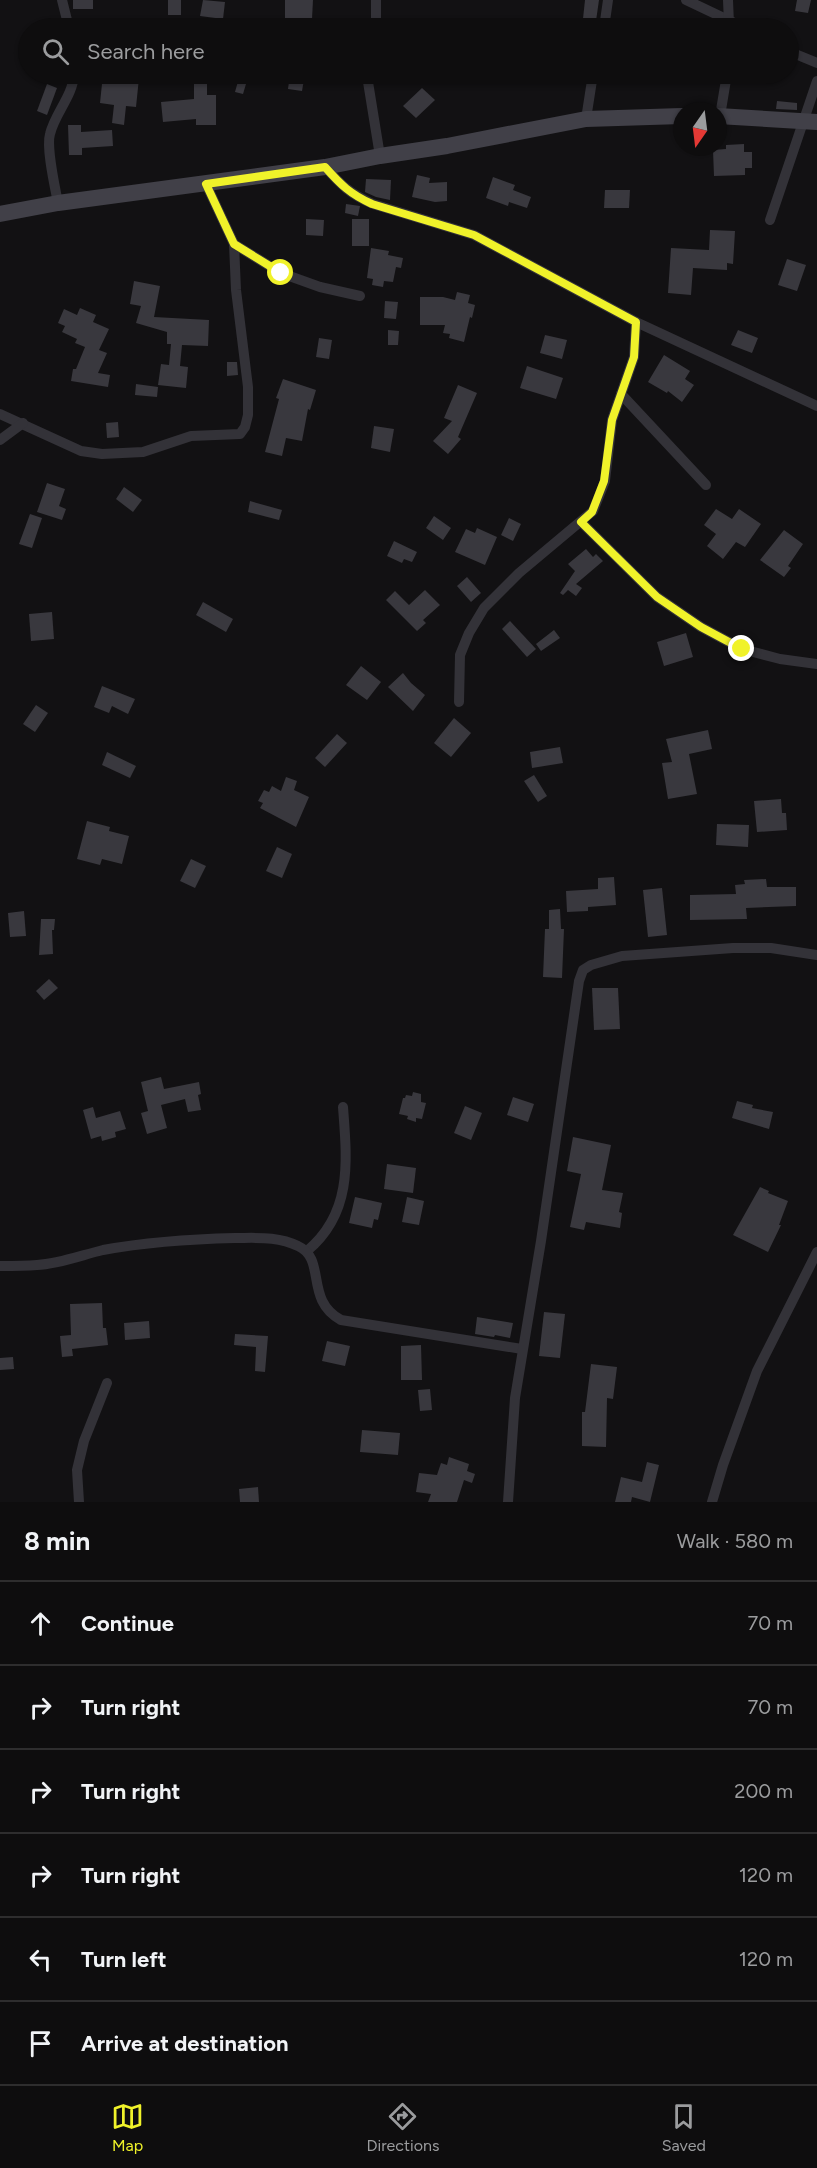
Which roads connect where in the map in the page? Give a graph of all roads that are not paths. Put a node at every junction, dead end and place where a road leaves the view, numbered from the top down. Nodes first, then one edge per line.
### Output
1 (62, 0) edge
2 (376, 0) edge
3 (608, 0) edge
4 (686, 0) edge
5 (729, 0) edge
6 (66, 18) edge
7 (376, 18) edge
8 (605, 18) edge
9 (718, 18) edge
10 (729, 18) edge
11 (799, 55) edge
12 (817, 63) edge
13 (817, 81) edge
14 (71, 84) edge
15 (368, 84) edge
16 (591, 84) edge
17 (725, 84) edge
18 (722, 102) edge
19 (673, 116) edge
20 (727, 117) edge
21 (586, 119) junction
22 (810, 122) edge
23 (380, 156) junction
24 (325, 167) junction
25 (206, 184) junction
26 (58, 203) junction
27 (0, 214) edge
28 (770, 220) dead end
29 (234, 244) junction
30 (360, 296) dead end
31 (636, 322) junction
32 (621, 394) junction
33 (817, 406) edge
34 (0, 414) edge
35 (23, 423) junction
36 (0, 440) edge
37 (706, 485) dead end
38 (581, 522) junction
39 (817, 664) edge
40 (459, 702) dead end
41 (817, 955) edge
42 (343, 1107) dead end
43 (307, 1251) junction
44 (817, 1252) edge
45 (0, 1266) edge
46 (522, 1349) junction
47 (107, 1383) dead end
48 (79, 1502) edge
49 (508, 1502) edge
50 (712, 1502) edge

1 - 6 street
2 - 7 street
3 - 8 street
4 - 9 street
5 - 10 street
11 - 12 street
13 - 22 street
14 - 26 street
15 - 23 street
16 - 21 street
17 - 18 street
19 - 21 street
20 - 22 street
21 - 23 street
22 - 28 street
23 - 24 street
24 - 25 street
24 - 31 street
25 - 26 street
25 - 29 street
26 - 27 street
29 - 30 street
29 - 35 street
31 - 32 street
31 - 33 street
32 - 37 street
32 - 38 street
34 - 35 street
35 - 36 street
38 - 39 street
38 - 40 street
41 - 46 street
42 - 43 street
43 - 45 street
43 - 46 street
44 - 50 street
46 - 49 street
47 - 48 street

